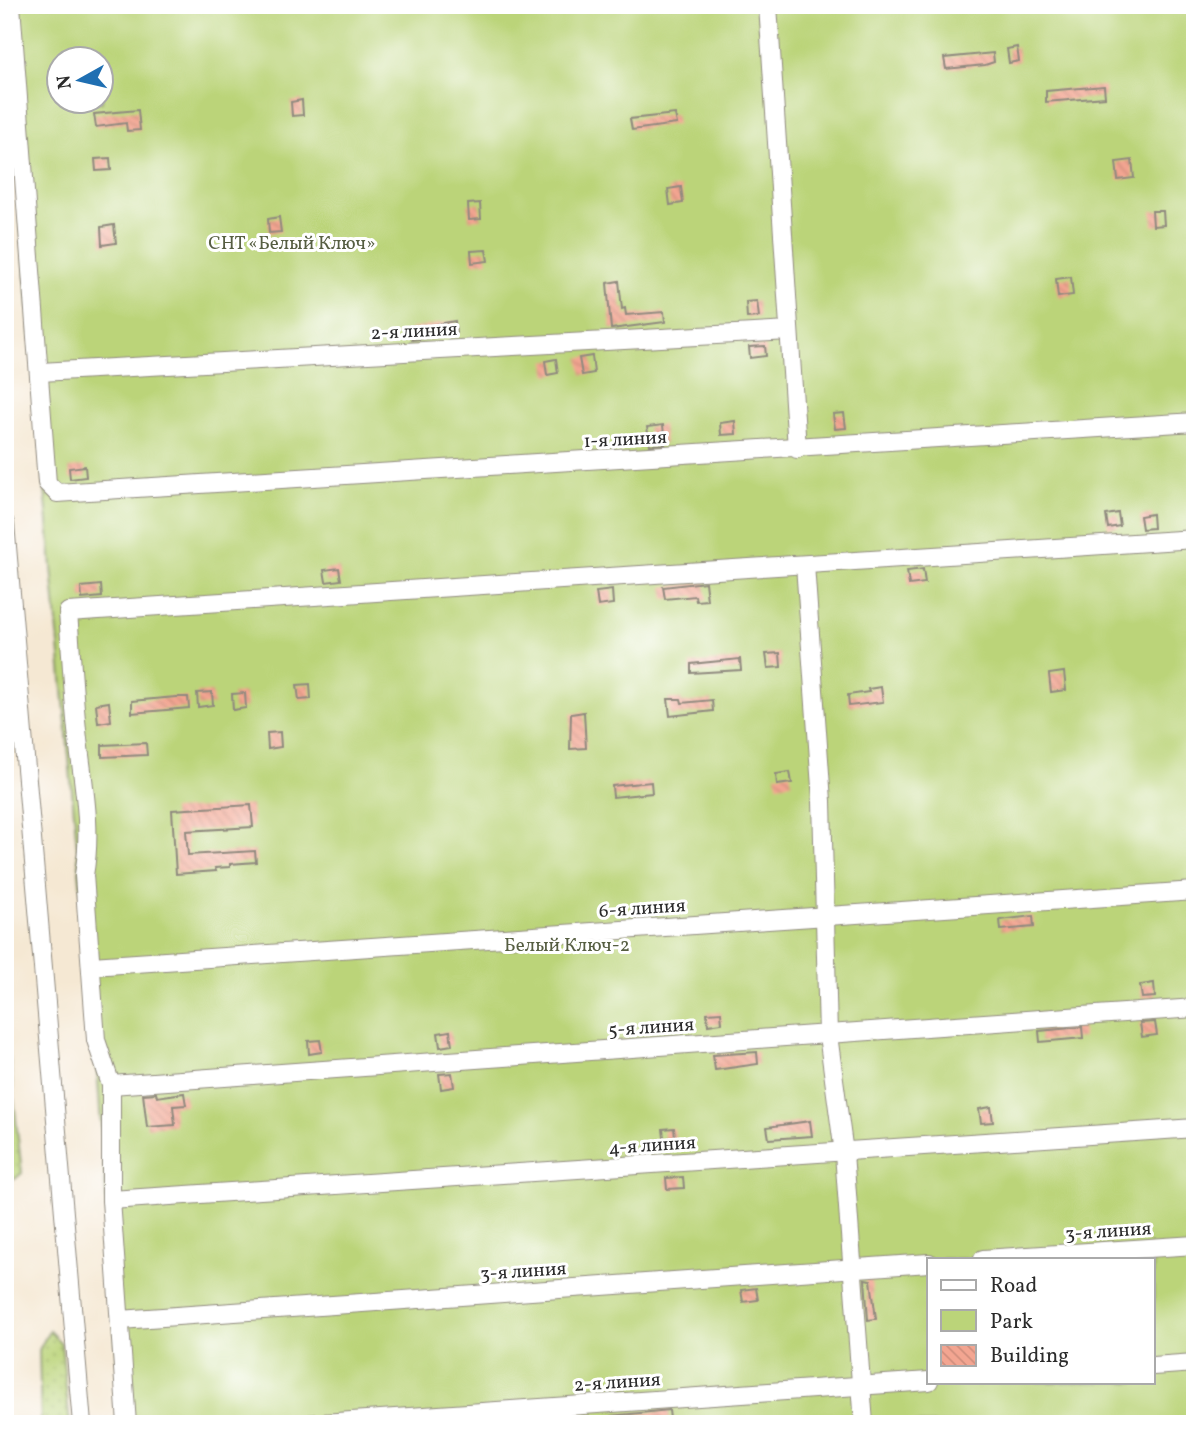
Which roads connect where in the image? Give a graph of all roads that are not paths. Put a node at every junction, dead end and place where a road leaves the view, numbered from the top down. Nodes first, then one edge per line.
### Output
1 (11, 5) edge
2 (768, 5) edge
3 (789, 331) junction
4 (40, 372) junction
5 (1195, 422) edge
6 (797, 449) junction
7 (5, 523) edge
8 (1195, 538) edge
9 (805, 565) junction
10 (1195, 891) edge
11 (823, 915) junction
12 (92, 966) junction
13 (1195, 1008) edge
14 (828, 1035) junction
15 (111, 1085) junction
16 (1195, 1128) edge
17 (844, 1153) junction
18 (111, 1200) junction
19 (1195, 1245) edge
20 (998, 1258) edge
21 (927, 1263) edge
22 (854, 1268) junction
23 (120, 1320) junction
24 (1195, 1363) edge
25 (1154, 1366) edge
26 (927, 1381) edge
27 (861, 1385) junction
28 (82, 1424) edge
29 (127, 1424) edge
30 (308, 1424) edge
31 (864, 1424) edge

1 - 4 street
2 - 3 street
3 - 4 street, 2-я линия
3 - 6 street
4 - 6 street, 1-я линия
5 - 6 street, 1-я линия
7 - 28 street
8 - 9 street
9 - 11 street
9 - 12 street
10 - 11 street, 6-я линия
11 - 12 street, 6-я линия
11 - 14 street
12 - 15 street
13 - 14 street, 5-я линия
14 - 15 street, 5-я линия
14 - 17 street
15 - 18 street
16 - 17 street, 4-я линия
17 - 18 street, 4-я линия
17 - 22 street
18 - 23 street
19 - 20 street, 3-я линия
21 - 22 street, 3-я линия
22 - 23 street, 3-я линия
22 - 27 street
23 - 29 street
24 - 25 street
26 - 27 street, 2-я линия
27 - 30 street, 2-я линия
27 - 31 street

